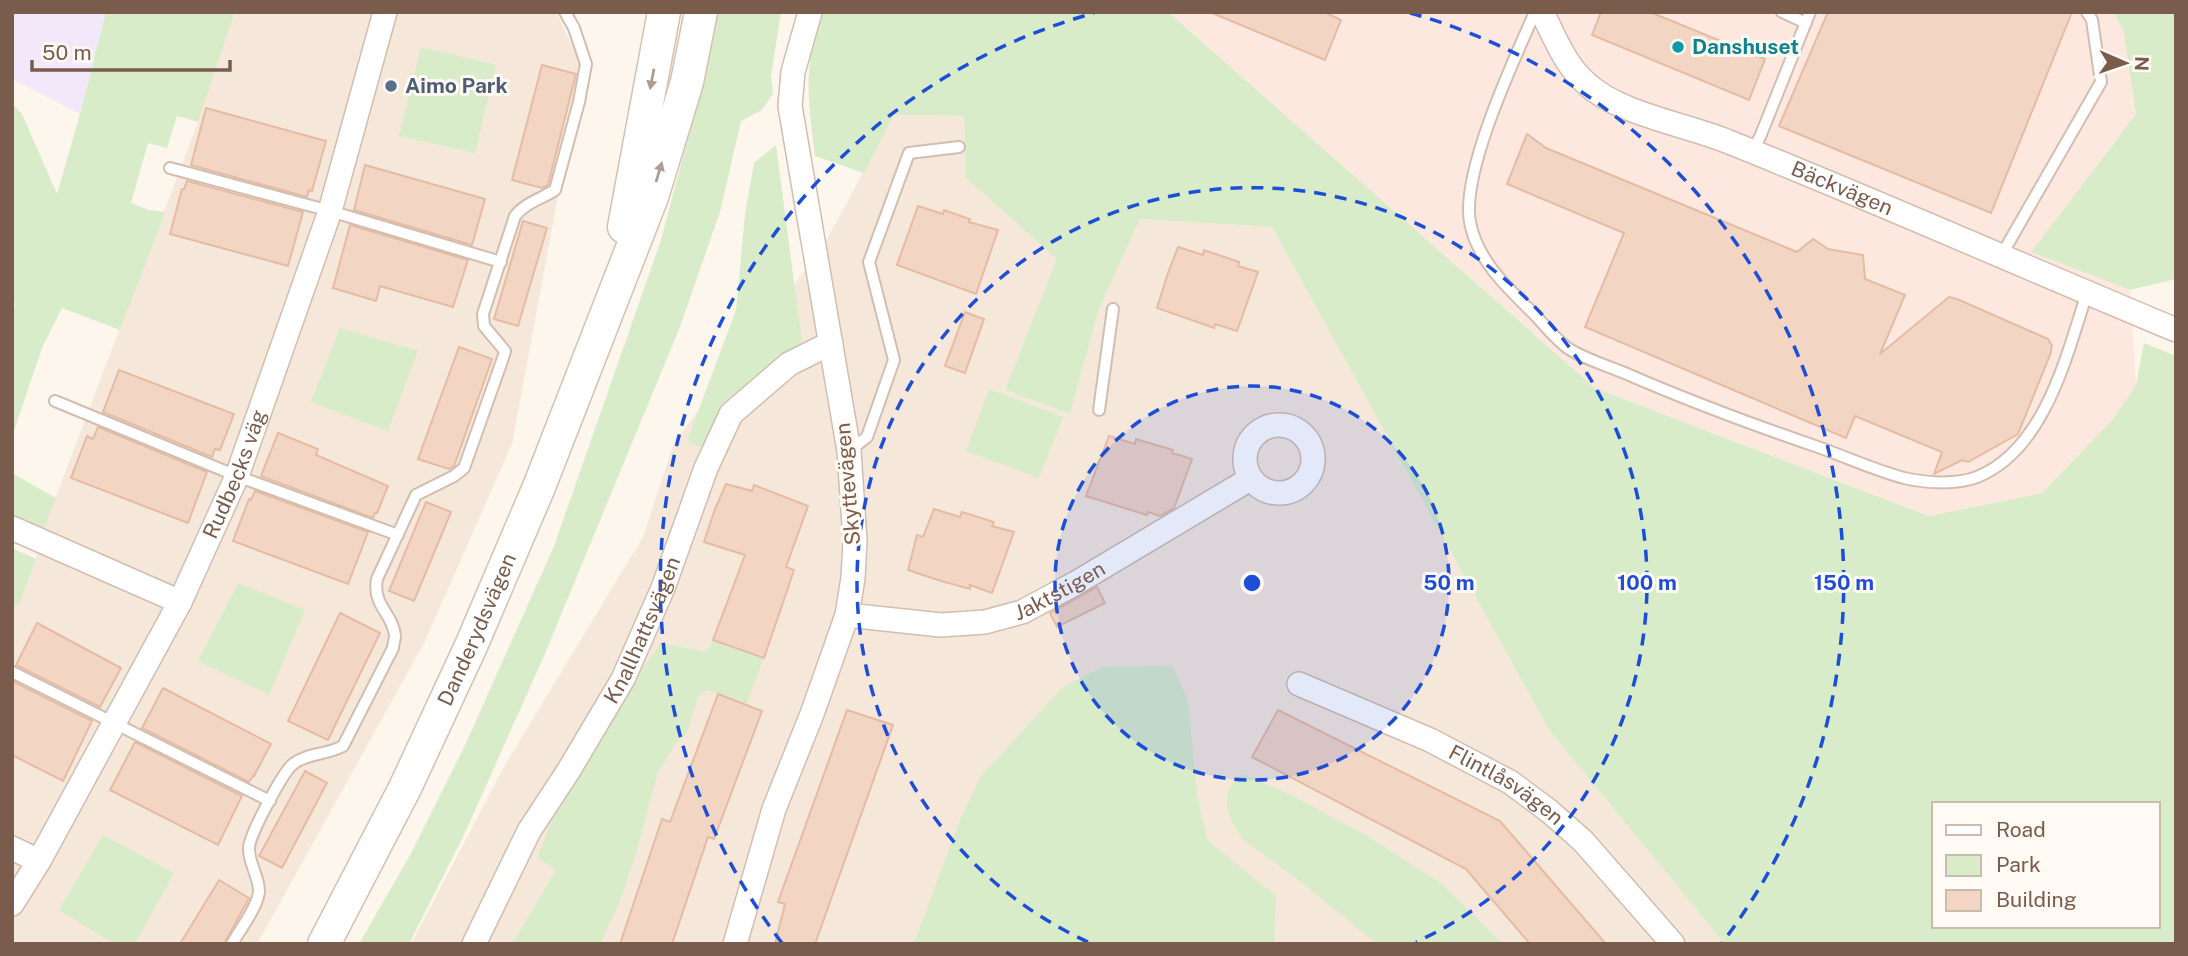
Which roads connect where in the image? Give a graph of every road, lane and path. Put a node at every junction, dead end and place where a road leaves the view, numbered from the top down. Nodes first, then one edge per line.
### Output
1 (385, 12) edge
2 (565, 12) edge
3 (664, 12) edge
4 (701, 12) edge
5 (810, 12) edge
6 (1535, 12) edge
7 (1542, 12) edge
8 (1782, 12) edge
9 (2087, 12) edge
10 (1808, 18) edge
11 (958, 147) dead end
12 (1752, 151) junction
13 (170, 168) dead end
14 (330, 211) junction
15 (2001, 256) junction
16 (501, 262) junction
17 (2087, 293) junction
18 (609, 304) junction
19 (1112, 309) dead end
20 (2176, 330) edge
21 (831, 343) junction
22 (55, 401) dead end
23 (1099, 410) dead end
24 (849, 451) junction
25 (237, 475) junction
26 (1250, 479) dead end
27 (12, 528) edge
28 (398, 535) junction
29 (180, 602) junction
30 (847, 615) junction
31 (12, 673) edge
32 (1299, 684) dead end
33 (115, 724) junction
34 (270, 801) junction
35 (12, 848) edge
36 (38, 861) junction
37 (12, 904) edge
38 (232, 944) edge
39 (324, 944) edge
40 (474, 944) edge
41 (735, 944) edge
42 (1673, 944) edge

1 - 14 street, Rudbecks väg
2 - 16 lane
3 -> 18 main road, Danderydsvägen
18 -> 4 main road, Danderydsvägen
5 - 21 street, Skyttevägen
6 - 17 lane
7 - 12 street, Bäckvägen
8 - 10 lane
9 - 15 lane
10 - 12 lane
11 - 24 lane
12 - 15 street, Bäckvägen
13 - 14 lane
14 - 16 lane
14 - 25 street, Rudbecks väg
15 - 17 street, Bäckvägen
16 - 28 lane
17 - 20 street, Bäckvägen
18 - 39 main road, Danderydsvägen
19 - 23 lane
21 - 24 street, Skyttevägen
21 - 40 street, Knallhattsvägen
22 - 25 lane
24 - 30 street, Skyttevägen
25 - 28 lane
25 - 29 street, Rudbecks väg
26 - 30 street, Jaktstigen
27 - 29 street
28 - 34 lane
29 - 33 street, Rudbecks väg
30 - 41 street, Skyttevägen
31 - 33 lane
32 - 42 street, Flintlåsvägen
33 - 34 lane
33 - 36 street, Rudbecks väg
34 - 38 lane
35 - 36 street
36 - 37 street, Rudbecks väg

